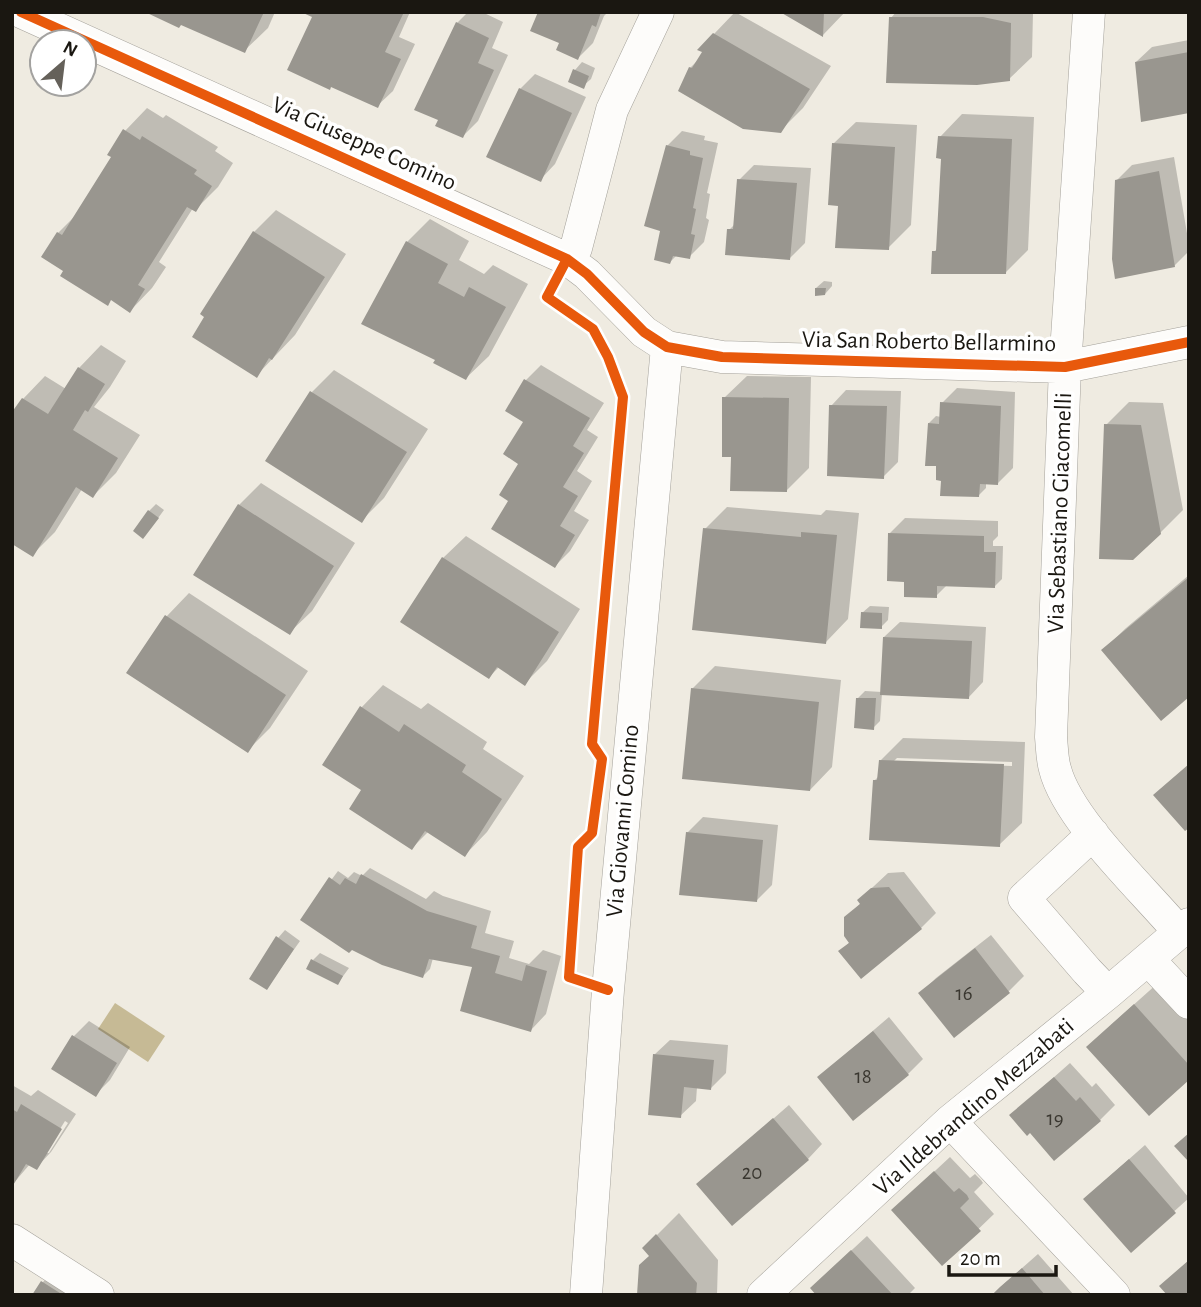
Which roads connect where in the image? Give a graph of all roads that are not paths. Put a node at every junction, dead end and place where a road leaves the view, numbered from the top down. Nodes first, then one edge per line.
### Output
1 (21, 12) edge
2 (658, 12) edge
3 (1089, 12) edge
4 (67, 22) edge
5 (567, 260) junction
6 (1189, 342) edge
7 (667, 347) junction
8 (1065, 367) junction
9 (1093, 834) junction
10 (1184, 928) edge
11 (1148, 959) junction
12 (1108, 993) junction
13 (1189, 1003) edge
14 (950, 1121) junction
15 (12, 1240) edge
16 (98, 1295) edge
17 (586, 1295) edge
18 (763, 1295) edge
19 (1114, 1295) edge

1 - 4 street, Via Giuseppe Comino
2 - 5 street
3 - 8 street, Via Sebastiano Giacomelli
4 - 5 street, Via Giuseppe Comino
5 - 7 street, Via Giuseppe Comino
6 - 8 street, Via San Roberto Bellarmino
7 - 8 street, Via San Roberto Bellarmino
7 - 17 street, Via Giovanni Comino
8 - 9 street, Via Sebastiano Giacomelli
9 - 10 street, Via Sebastiano Giacomelli
9 - 12 street
10 - 11 street, Via Ildebrandino Mezzabati
11 - 12 street, Via Ildebrandino Mezzabati
11 - 13 street
12 - 14 street, Via Ildebrandino Mezzabati
14 - 18 street, Via Ildebrandino Mezzabati
14 - 19 street
15 - 16 street

